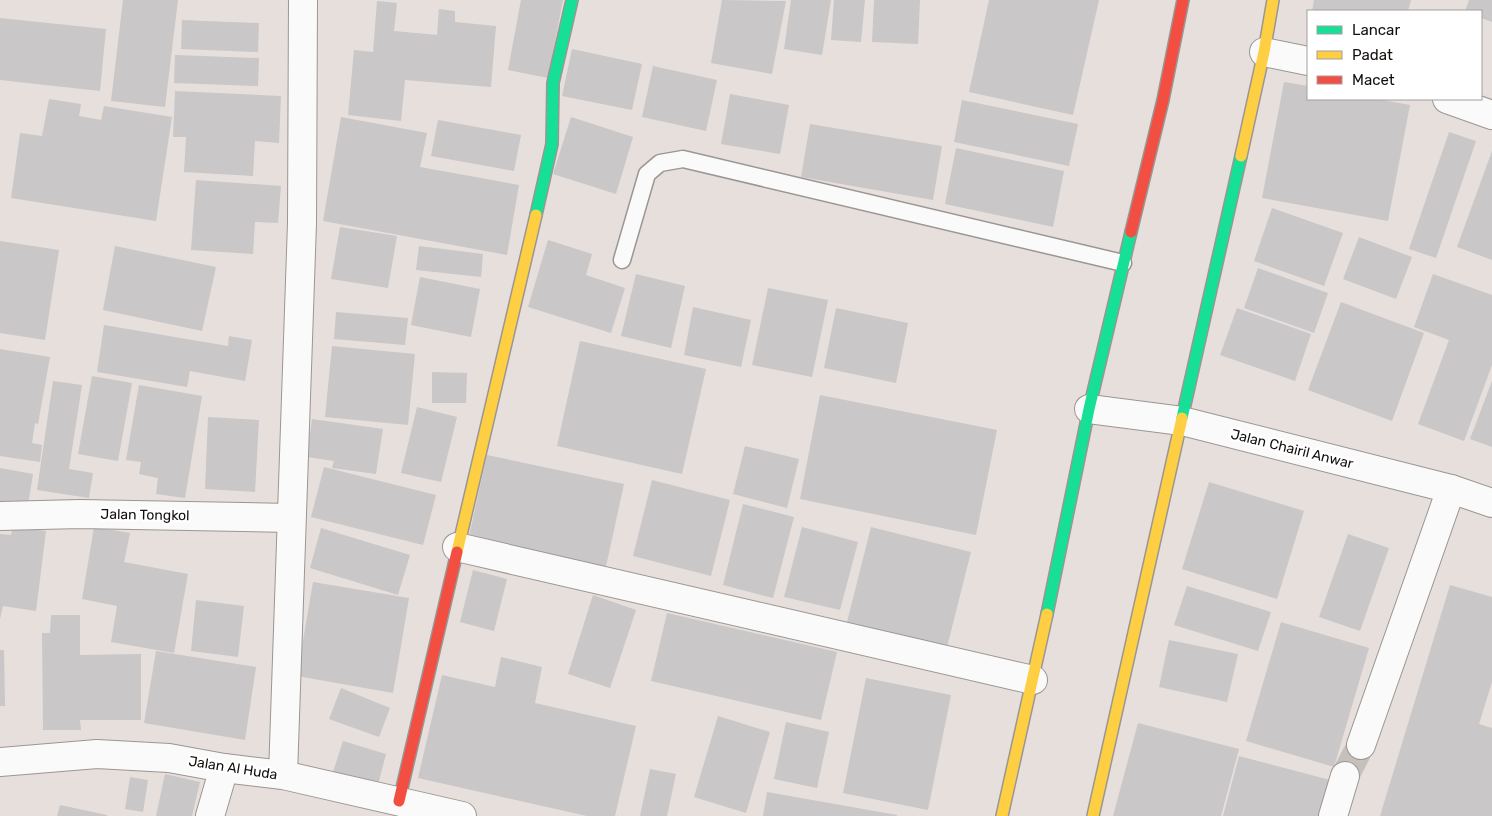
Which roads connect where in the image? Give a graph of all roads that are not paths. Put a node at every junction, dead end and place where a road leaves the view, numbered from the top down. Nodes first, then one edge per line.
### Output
1 (303, 0) edge
2 (572, 0) edge
3 (1183, 0) edge
4 (1273, 0) edge
5 (1264, 52) junction
6 (1307, 61) edge
7 (1450, 100) edge
8 (1492, 114) edge
9 (622, 260) dead end
10 (1123, 263) junction
11 (1089, 410) junction
12 (1182, 421) junction
13 (1451, 489) junction
14 (1492, 503) edge
15 (0, 516) edge
16 (291, 518) junction
17 (458, 547) junction
18 (1032, 680) junction
19 (1362, 745) tunnel mouth
20 (0, 762) edge
21 (224, 768) junction
22 (283, 775) junction
23 (1345, 776) tunnel mouth
24 (399, 801) junction
25 (210, 816) edge
26 (462, 816) edge
27 (1002, 816) edge
28 (1093, 816) edge
29 (1333, 816) edge

1 - 16 street
2 - 17 main road
3 - 10 main road
4 - 5 main road
5 - 6 street
5 - 12 main road
7 - 8 street
9 - 10 lane
10 - 11 main road
11 - 12 street, Jalan Chairil Anwar
11 - 18 main road
12 - 13 street, Jalan Chairil Anwar
12 - 28 main road
13 - 14 street, Jalan Chairil Anwar
13 - 19 street
15 - 16 street, Jalan Tongkol
16 - 22 street
17 - 18 street
17 - 24 main road
18 - 27 main road
20 - 21 street, Jalan Al Huda
21 - 22 street, Jalan Al Huda
21 - 25 street
22 - 24 street, Jalan Al Huda
23 - 29 street
24 - 26 street, Jalan Al Huda

